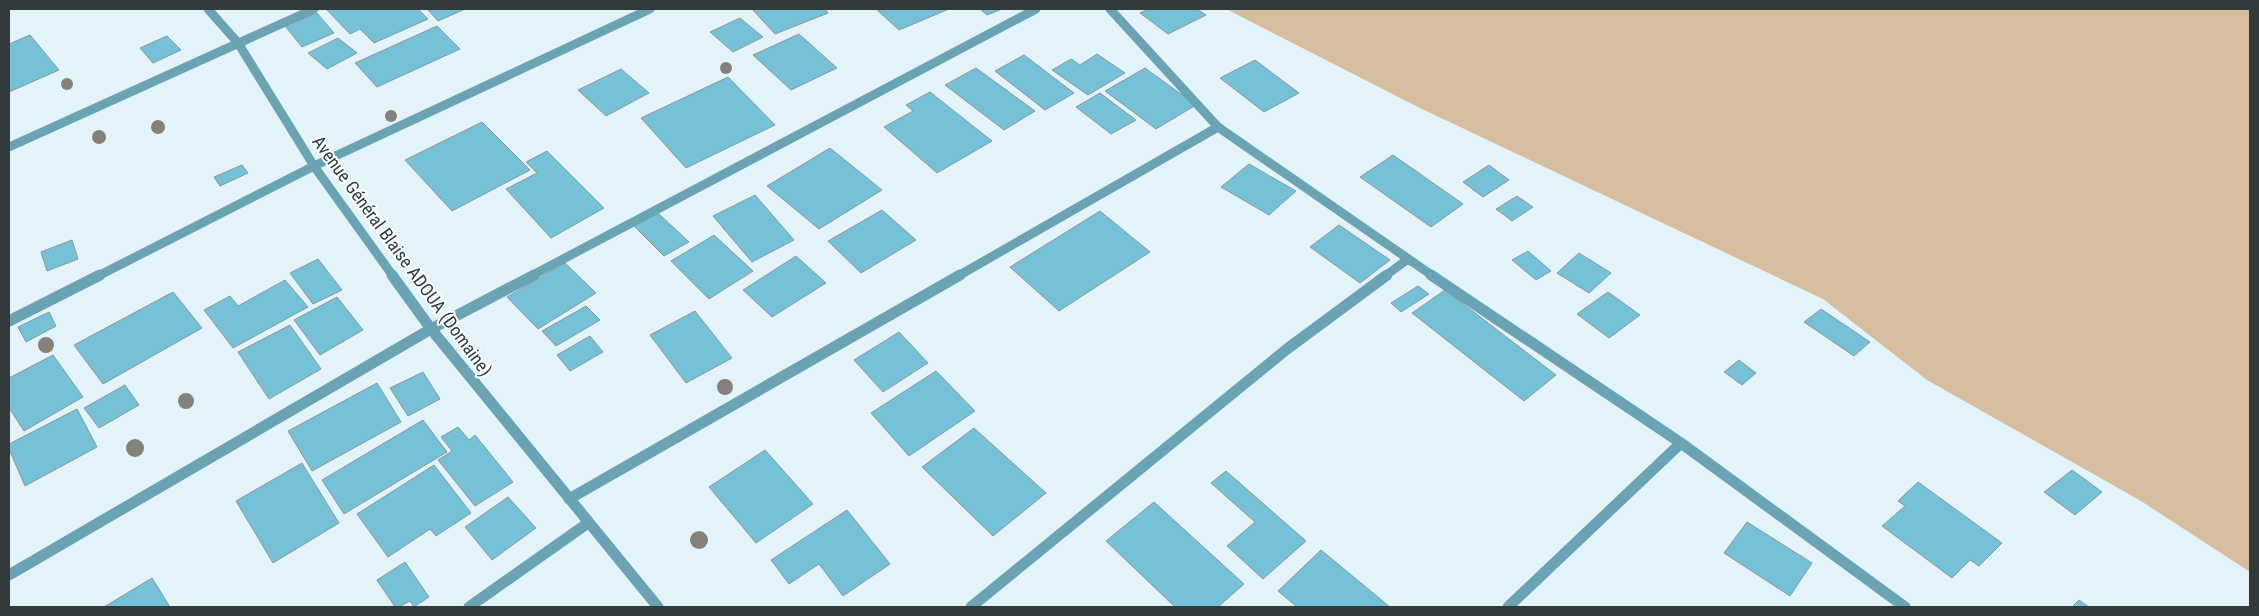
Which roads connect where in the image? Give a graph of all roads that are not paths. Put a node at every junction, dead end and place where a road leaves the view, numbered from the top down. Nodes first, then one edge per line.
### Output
1 (208, 9) edge
2 (314, 9) edge
3 (650, 9) edge
4 (1036, 9) edge
5 (1110, 9) edge
6 (238, 43) junction
7 (1218, 127) junction
8 (9, 147) edge
9 (314, 166) junction
10 (1408, 259) junction
11 (9, 321) edge
12 (431, 329) junction
13 (1681, 442) junction
14 (569, 499) junction
15 (588, 522) junction
16 (9, 575) edge
17 (469, 607) edge
18 (658, 607) edge
19 (971, 607) edge
20 (1508, 607) edge
21 (1905, 607) edge

1 - 6 street, Avenue Général Blaise ADOUA (Domaine)
2 - 6 street
3 - 9 street
4 - 12 street
5 - 7 street
6 - 8 street
6 - 9 street, Avenue Général Blaise ADOUA (Domaine)
7 - 10 street
7 - 14 street
9 - 11 street
9 - 12 street, Avenue Général Blaise ADOUA (Domaine)
10 - 13 street
10 - 19 street
12 - 14 street, Avenue Général Blaise ADOUA (Domaine)
12 - 16 street
13 - 20 street
13 - 21 street
14 - 15 street, Avenue Général Blaise ADOUA (Domaine)
15 - 17 street
15 - 18 street, Avenue Général Blaise ADOUA (Domaine)

